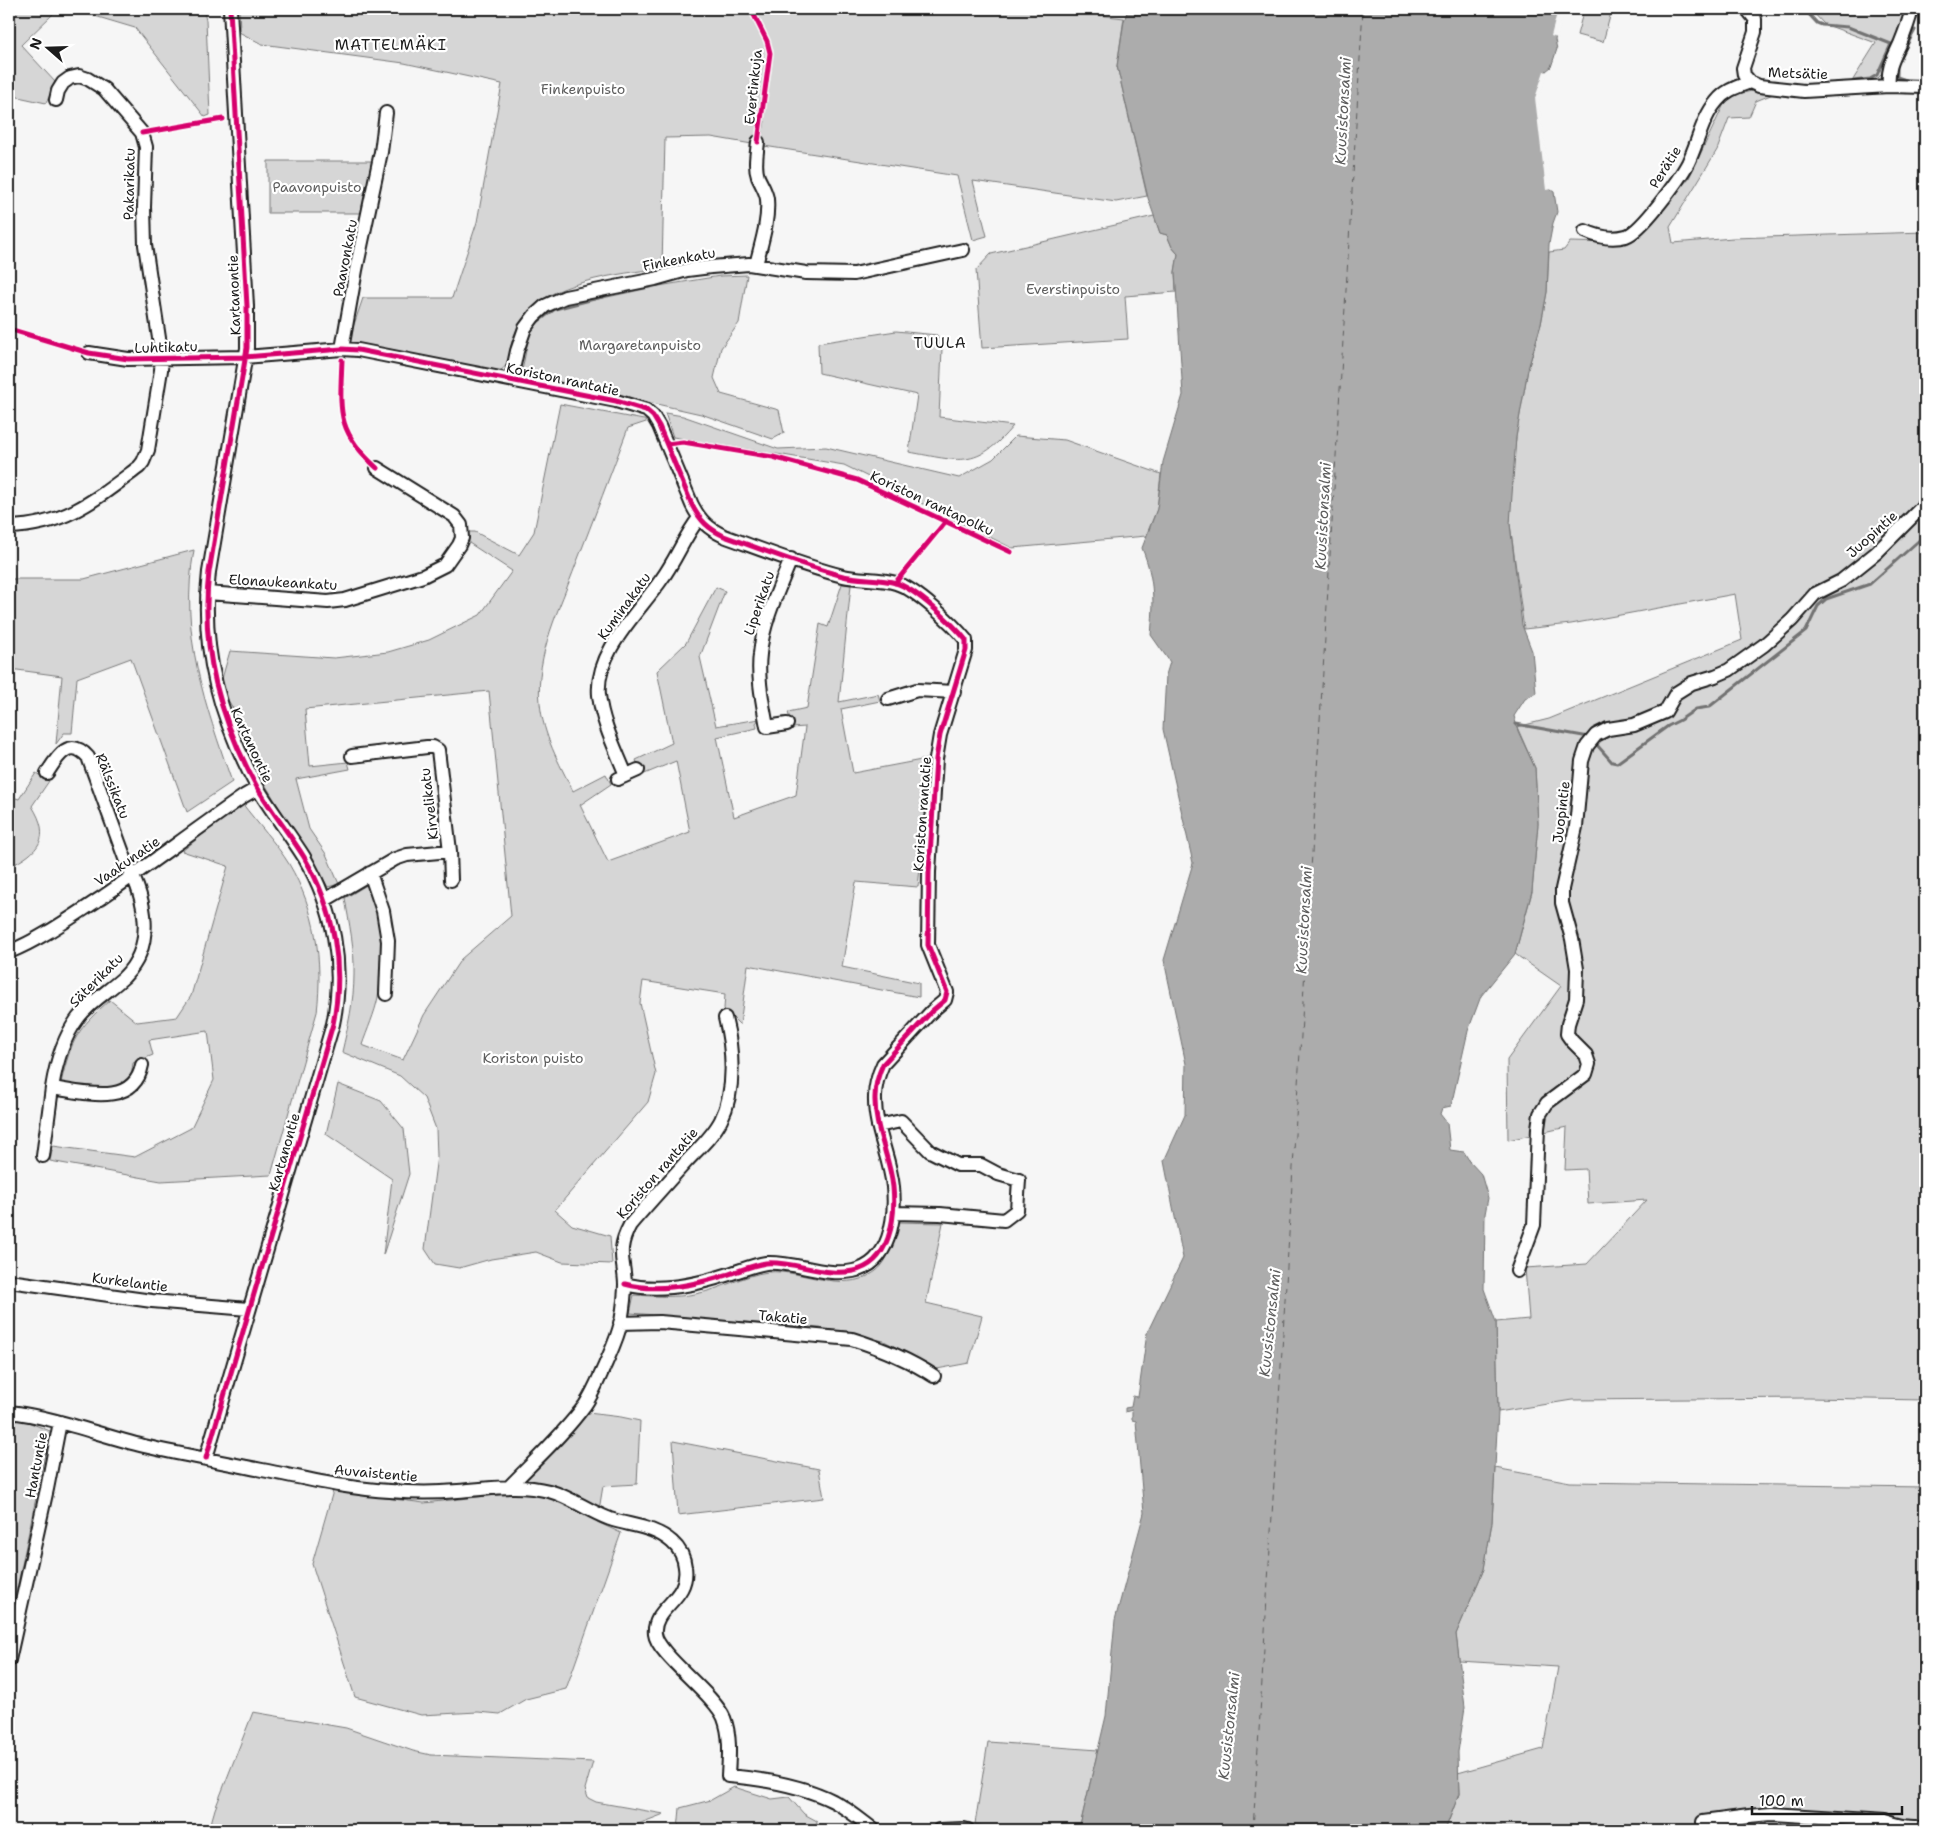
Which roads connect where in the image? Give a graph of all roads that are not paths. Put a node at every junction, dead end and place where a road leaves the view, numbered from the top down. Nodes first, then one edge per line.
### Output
1 (230, 9) edge
2 (1747, 9) edge
3 (1912, 9) edge
4 (1750, 82) junction
5 (1889, 86) junction
6 (1925, 87) edge
7 (56, 100) dead end
8 (386, 113) dead end
9 (758, 142) dead end
10 (1585, 230) dead end
11 (962, 250) dead end
12 (756, 265) junction
13 (342, 349) junction
14 (89, 353) dead end
15 (245, 357) junction
16 (162, 358) junction
17 (511, 379) junction
18 (378, 468) dead end
19 (1925, 504) edge
20 (699, 518) junction
21 (9, 527) edge
22 (791, 559) junction
23 (206, 593) junction
24 (954, 692) junction
25 (888, 699) dead end
26 (787, 724) dead end
27 (352, 756) dead end
28 (638, 770) dead end
29 (47, 773) dead end
30 (258, 788) junction
31 (450, 851) junction
32 (370, 873) junction
33 (133, 876) junction
34 (452, 880) dead end
35 (325, 900) junction
36 (9, 952) edge
37 (386, 994) dead end
38 (725, 1018) dead end
39 (142, 1065) dead end
40 (52, 1088) junction
41 (878, 1126) junction
42 (43, 1156) dead end
43 (893, 1213) junction
44 (1517, 1271) dead end
45 (9, 1281) edge
46 (625, 1284) junction
47 (248, 1309) junction
48 (620, 1323) junction
49 (934, 1376) dead end
50 (9, 1412) edge
51 (60, 1422) junction
52 (206, 1458) junction
53 (510, 1486) junction
54 (9, 1660) edge
55 (1703, 1822) dead end
56 (1925, 1826) edge
57 (874, 1830) edge
58 (939, 1830) edge
59 (968, 1830) edge

1 - 15 street, Kartanontie
2 - 4 street, Metsätie
3 - 5 street
4 - 5 street, Metsätie
4 - 10 street, Perätie
5 - 6 street, Metsätie
7 - 16 street, Pakarikatu
8 - 13 street, Paavonkatu
9 - 12 street
11 - 12 street, Finkenkatu
12 - 17 street, Finkenkatu
13 - 15 street, Koriston rantatie
13 - 17 street, Koriston rantatie
14 - 16 street, Luhtikatu
15 - 16 street, Luhtikatu
15 - 23 street, Kartanontie
16 - 21 street, Pakarikatu
17 - 20 street, Koriston rantatie
18 - 23 street, Elonaukeankatu
19 - 44 street, Juopintie
20 - 22 street, Koriston rantatie
20 - 28 street, Kuminakatu
22 - 24 street, Koriston rantatie
22 - 26 street, Liperikatu
23 - 30 street, Kartanontie
24 - 25 street
24 - 41 street, Koriston rantatie
27 - 31 street, Kirvelikatu
29 - 33 street, Rälssikatu
30 - 33 street, Vaakunatie
30 - 35 street, Kartanontie
31 - 32 street, Kirvelikatu
31 - 34 street, Kirvelikatu
32 - 35 street, Kirvelikatu
32 - 37 street
33 - 36 street, Vaakunatie
33 - 40 street, Säterikatu
35 - 47 street, Kartanontie
38 - 46 street, Koriston rantatie
39 - 40 street
40 - 42 street, Säterikatu
41 - 43 street, Koriston rantatie
41 - 43 street
43 - 46 street, Koriston rantatie
45 - 47 street, Kurkelantie
46 - 48 street
47 - 52 street, Kartanontie
48 - 49 street, Takatie
48 - 53 street
50 - 51 street, Auvaistentie
51 - 52 street, Auvaistentie
51 - 54 street, Hantuntie
52 - 53 street, Auvaistentie
53 - 57 street, Auvaistentie
55 - 56 street
58 - 59 street

